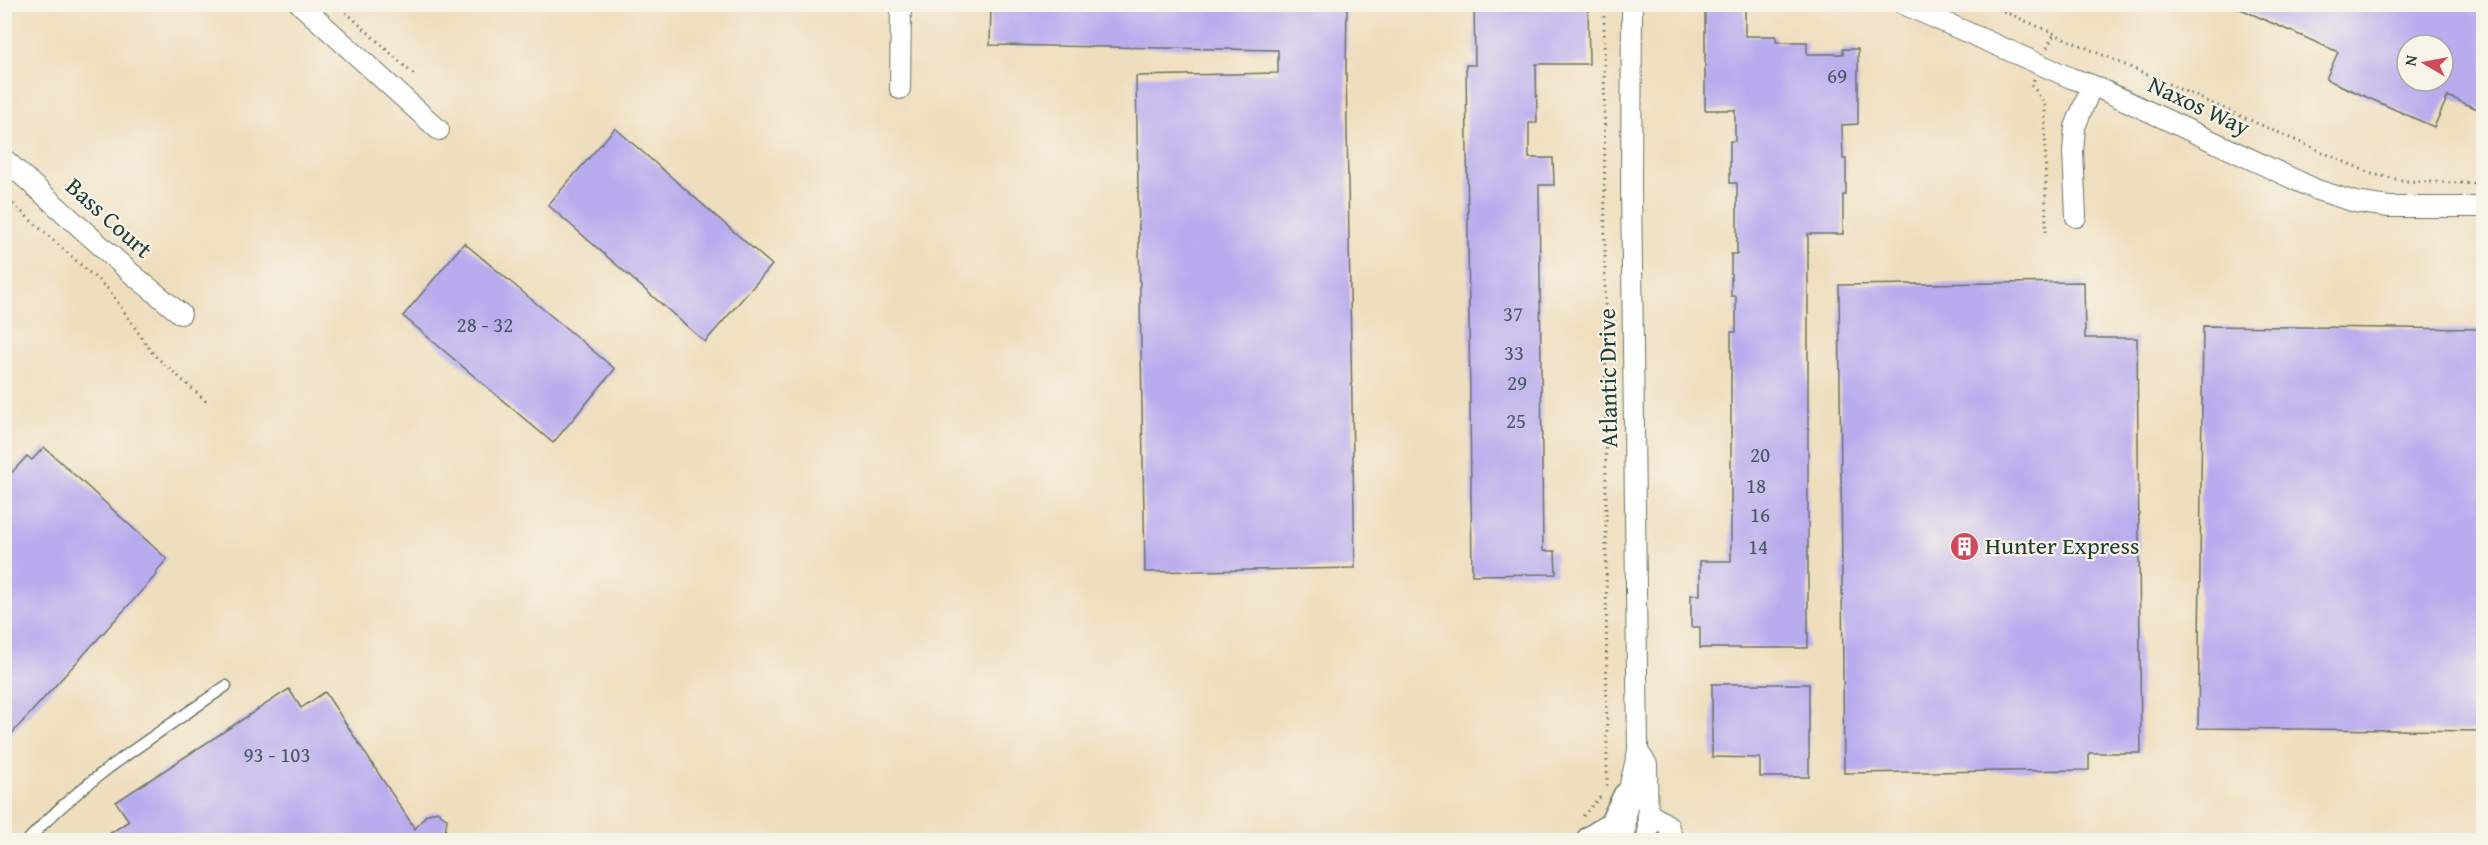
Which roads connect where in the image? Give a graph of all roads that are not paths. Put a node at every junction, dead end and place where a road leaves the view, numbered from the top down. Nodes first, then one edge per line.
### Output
1 (300, 4) edge
2 (901, 4) edge
3 (1632, 4) edge
4 (1903, 4) edge
5 (2092, 85) junction
6 (900, 89) dead end
7 (439, 130) dead end
8 (4, 159) edge
9 (2484, 207) edge
10 (2076, 217) dead end
11 (181, 314) dead end
12 (226, 686) dead end
13 (1638, 805) junction
14 (27, 840) edge
15 (1591, 840) edge
16 (1625, 840) edge
17 (1648, 840) edge
18 (1673, 840) edge

1 - 7 street
2 - 6 street
3 - 13 street, Atlantic Drive
4 - 5 street, Naxos Way
5 - 9 street, Naxos Way
5 - 10 street
8 - 11 street, Bass Court
12 - 14 lane
13 - 15 main road
13 - 16 street, Atlantic Drive
13 - 17 street, Atlantic Drive
13 - 18 street

